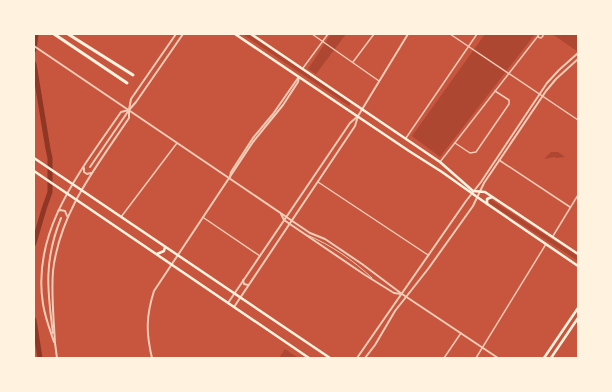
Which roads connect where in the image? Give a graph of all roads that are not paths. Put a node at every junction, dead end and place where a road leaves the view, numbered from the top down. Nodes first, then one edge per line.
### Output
1 (54, 34) edge
2 (68, 34) edge
3 (176, 34) edge
4 (183, 34) edge
5 (235, 34) edge
6 (251, 34) edge
7 (258, 34) edge
8 (312, 34) edge
9 (328, 34) edge
10 (374, 34) edge
11 (408, 34) edge
12 (450, 34) edge
13 (477, 34) edge
14 (543, 34) edge
15 (538, 35) edge
16 (256, 37) junction
17 (323, 41) junction
18 (34, 46) edge
19 (469, 47) junction
20 (578, 53) edge
21 (578, 59) edge
22 (353, 62) junction
23 (303, 69) junction
24 (508, 74) junction
25 (133, 76) dead end
26 (299, 77) junction
27 (379, 81) junction
28 (127, 83) dead end
29 (495, 91) junction
30 (539, 94) junction
31 (543, 96) junction
32 (362, 109) junction
33 (129, 110) junction
34 (358, 116) junction
35 (578, 120) edge
36 (406, 138) junction
37 (177, 143) junction
38 (455, 143) junction
39 (34, 158) edge
40 (499, 160) junction
41 (440, 162) junction
42 (84, 167) junction
43 (90, 167) dead end
44 (34, 171) edge
45 (93, 172) junction
46 (229, 178) junction
47 (318, 182) junction
48 (72, 184) junction
49 (81, 190) junction
50 (472, 192) junction
51 (480, 192) junction
52 (67, 194) junction
53 (578, 195) edge
54 (493, 197) junction
55 (477, 198) junction
56 (76, 199) junction
57 (487, 204) junction
58 (570, 207) junction
59 (58, 211) junction
60 (67, 217) junction
61 (121, 217) junction
62 (203, 217) junction
63 (61, 218) dead end
64 (285, 218) junction
65 (290, 222) junction
66 (552, 237) junction
67 (546, 244) junction
68 (165, 247) junction
69 (157, 254) junction
70 (578, 254) edge
71 (177, 255) junction
72 (428, 255) junction
73 (260, 256) junction
74 (171, 264) junction
75 (578, 266) edge
76 (243, 280) junction
77 (383, 280) junction
78 (380, 284) junction
79 (248, 285) junction
80 (234, 293) junction
81 (402, 294) junction
82 (240, 297) junction
83 (407, 297) junction
84 (228, 302) junction
85 (234, 307) junction
86 (578, 308) edge
87 (392, 309) junction
88 (395, 311) junction
89 (578, 318) edge
90 (460, 333) junction
91 (55, 344) junction
92 (482, 348) junction
93 (57, 358) edge
94 (152, 358) edge
95 (309, 358) edge
96 (330, 358) edge
97 (357, 358) edge
98 (365, 358) edge
99 (444, 358) edge
100 (476, 358) edge
101 (498, 358) edge
102 (544, 358) edge
103 (551, 358) edge

1 - 28 highway
2 - 25 highway
3 - 33 street
4 - 33 street
5 - 26 main road
6 - 16 main road
7 - 16 street
8 - 17 street
9 - 17 street
10 - 22 street
11 - 27 street
12 - 19 street
13 - 19 street
14 - 15 street
15 - 24 street
16 - 23 main road
17 - 22 street
17 - 23 street
18 - 33 street
19 - 24 street
19 - 36 street
20 - 30 street
21 - 31 street
22 - 27 street
23 - 32 main road
24 - 29 street
24 - 30 street
26 - 34 main road
26 - 46 street
27 - 32 street
29 - 38 street
29 - 38 street
30 - 31 street
30 - 50 street
31 - 35 street
31 - 40 street
32 - 34 street
32 - 36 main road
33 - 37 street
33 - 42 street
33 - 43 street
33 - 45 street
34 - 47 street
34 - 50 main road
34 - 64 street
36 - 41 main road
37 - 46 street
37 - 61 street
38 - 41 street
39 - 48 main road
40 - 51 street
40 - 58 street
41 - 50 main road
42 - 45 street
42 - 48 street
44 - 52 main road
45 - 49 street
46 - 62 street
46 - 64 street
47 - 65 street
47 - 72 street
48 - 49 main road
48 - 52 street
49 - 56 street
49 - 61 main road
50 - 51 main road
50 - 55 main road
50 - 72 street
51 - 54 main road
51 - 55 street
52 - 56 main road
52 - 59 street
53 - 58 street
54 - 57 main road
54 - 66 main road
55 - 57 main road
55 - 83 street
56 - 60 street
56 - 69 main road
57 - 67 main road
58 - 66 street
59 - 60 street
59 - 91 street
60 - 91 street
61 - 68 main road
62 - 71 street
62 - 73 street
63 - 91 street
64 - 65 street
64 - 73 street
65 - 77 street
65 - 78 street
65 - 79 street
66 - 70 main road
67 - 75 main road
67 - 92 street
68 - 69 main road
68 - 71 main road
69 - 74 main road
71 - 74 street
71 - 80 main road
72 - 81 street
73 - 76 street
74 - 84 main road
74 - 94 street
76 - 79 street
76 - 80 street
77 - 78 street
77 - 81 street
78 - 81 street
79 - 82 street
80 - 82 main road
80 - 84 street
81 - 83 street
81 - 87 street
82 - 85 street
82 - 96 main road
83 - 88 street
83 - 90 street
84 - 85 main road
85 - 95 main road
86 - 102 main road
87 - 88 street
87 - 97 street
88 - 98 street
89 - 103 main road
90 - 92 street
90 - 99 street
91 - 93 street
92 - 100 street
92 - 101 street

